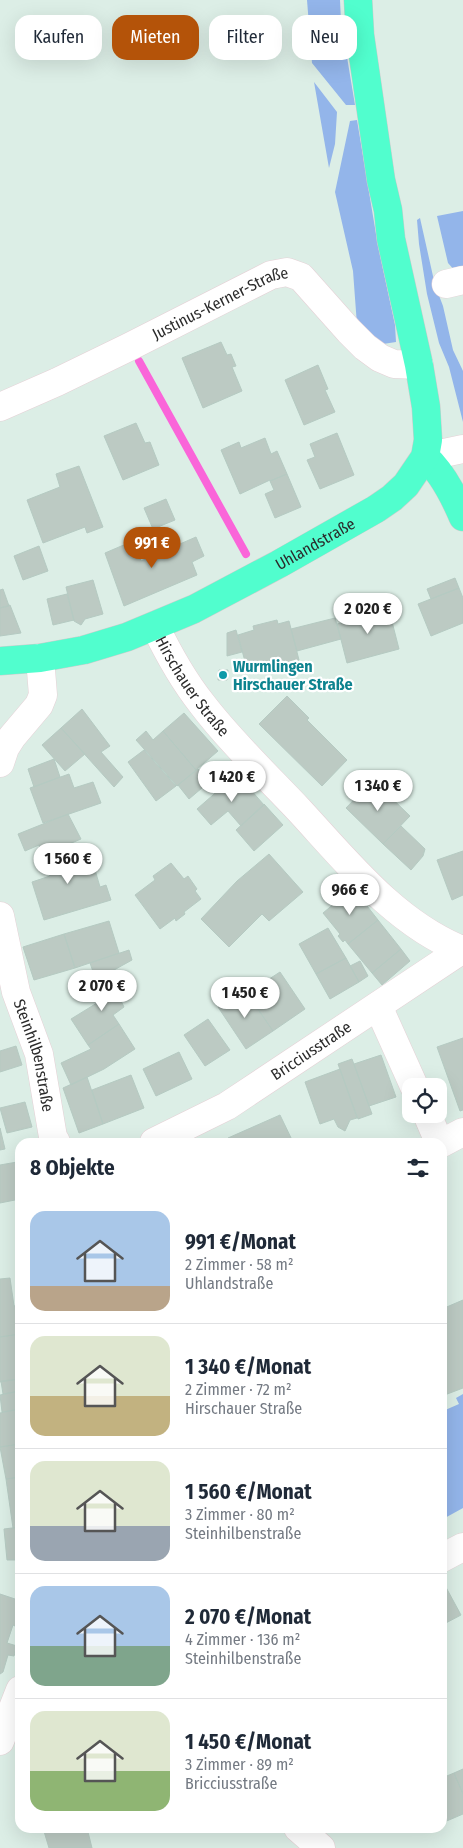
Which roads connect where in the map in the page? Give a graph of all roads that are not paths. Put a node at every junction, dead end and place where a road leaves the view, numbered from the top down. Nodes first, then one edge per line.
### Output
1 (363, 2) edge
2 (419, 365) junction
3 (0, 407) edge
4 (463, 449) edge
5 (425, 457) junction
6 (463, 517) edge
7 (155, 626) junction
8 (40, 658) junction
9 (0, 661) edge
10 (0, 763) edge
11 (1, 930) edge
12 (462, 950) edge
13 (378, 1006) junction
14 (410, 1078) edge
15 (431, 1123) edge
16 (463, 1132) edge
17 (54, 1138) edge
18 (162, 1138) edge
19 (438, 1138) edge
20 (447, 1140) edge
21 (463, 1547) edge
22 (447, 1555) edge
23 (15, 1703) edge
24 (0, 1741) edge
25 (304, 1833) edge
26 (321, 1848) edge

1 - 2 main road
2 - 3 street, Justinus-Kerner-Straße
2 - 5 main road
4 - 5 street
5 - 6 main road
5 - 7 main road, Uhlandstraße
7 - 8 main road, Hirschauer Straße
7 - 12 street, Hirschauer Straße
8 - 9 main road, Hirschauer Straße
8 - 10 street
11 - 17 street, Steinhilbenstraße
12 - 13 street, Bricciusstraße
13 - 14 street
13 - 18 street, Bricciusstraße
15 - 19 street
16 - 20 street
21 - 22 street
23 - 24 street
25 - 26 street

